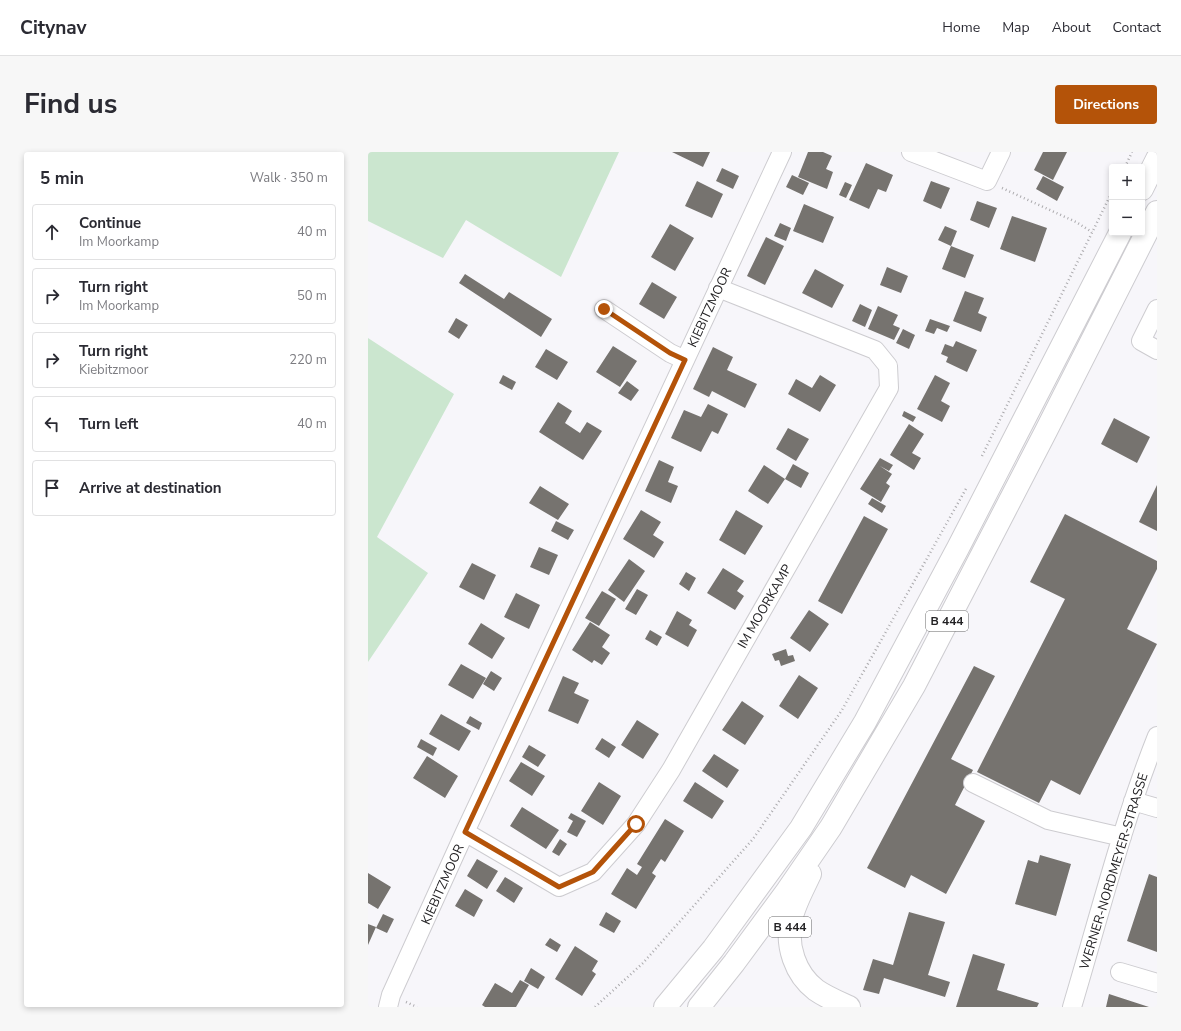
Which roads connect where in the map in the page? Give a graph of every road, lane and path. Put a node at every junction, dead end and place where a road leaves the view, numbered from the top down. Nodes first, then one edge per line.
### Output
1 (782, 152) edge
2 (912, 152) edge
3 (1001, 152) edge
4 (1132, 152) edge
5 (1157, 159) edge
6 (1126, 164) edge
7 (987, 181) junction
8 (1145, 183) edge
9 (1109, 198) edge
10 (1157, 212) edge
11 (1092, 232) junction
12 (1118, 236) edge
13 (718, 288) junction
14 (604, 309) dead end
15 (1157, 309) edge
16 (1157, 350) edge
17 (685, 360) junction
18 (980, 461) dead end
19 (969, 482) dead end
20 (1157, 736) edge
21 (973, 783) dead end
22 (1133, 801) junction
23 (1157, 808) edge
24 (831, 827) junction
25 (465, 832) junction
26 (1122, 837) junction
27 (1120, 972) dead end
28 (1157, 983) edge
29 (670, 1001) edge
30 (388, 1007) edge
31 (595, 1007) edge
32 (653, 1007) edge
33 (699, 1007) edge
34 (849, 1007) edge
35 (1072, 1007) edge

1 - 13 street, KIEBITZMOOR
2 - 7 street
3 - 7 street
4 - 6 path
5 - 8 highway
7 - 11 path
9 - 11 path
10 - 24 highway, B 444
11 - 18 path
12 - 29 highway, B 444
13 - 17 street, KIEBITZMOOR
13 - 25 street, IM MOORKAMP
14 - 17 street
15 - 16 street
17 - 25 street, KIEBITZMOOR
19 - 31 path
20 - 22 street, WERNER-NORDMEYER-STRASSE
21 - 26 street
22 - 23 street
22 - 26 street, WERNER-NORDMEYER-STRASSE
24 - 33 highway, B 444
24 - 34 highway, B 444
25 - 30 street, KIEBITZMOOR
26 - 35 street, WERNER-NORDMEYER-STRASSE
27 - 28 street
29 - 32 highway

